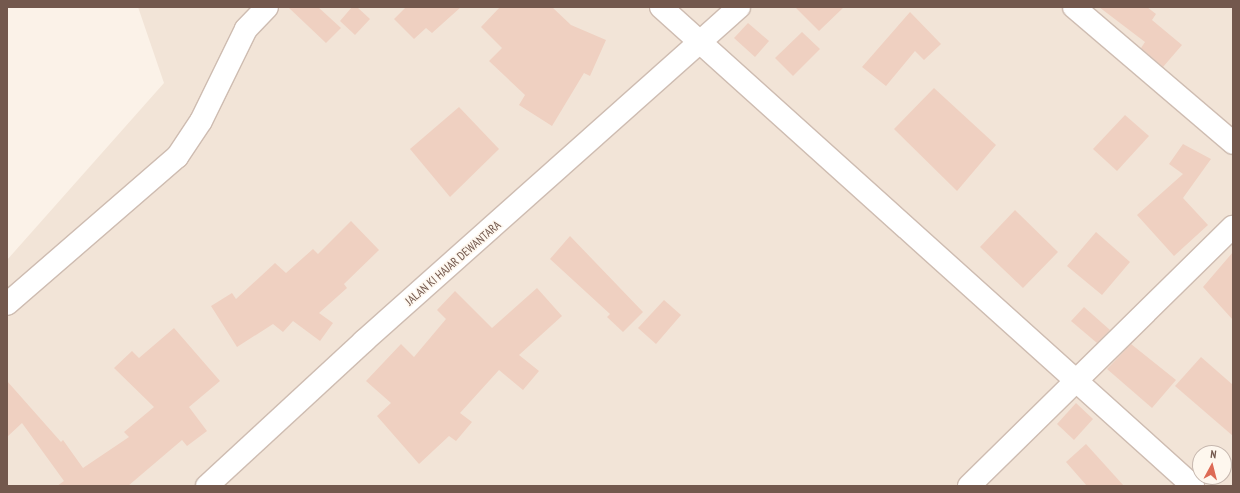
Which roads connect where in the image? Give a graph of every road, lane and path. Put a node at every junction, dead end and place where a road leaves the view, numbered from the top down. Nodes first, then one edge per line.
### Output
1 (267, 7) edge
2 (661, 7) edge
3 (739, 7) edge
4 (1074, 7) edge
5 (701, 41) junction
6 (1233, 143) edge
7 (1233, 227) edge
8 (7, 304) edge
9 (1077, 382) junction
10 (207, 486) edge
11 (969, 486) edge
12 (1193, 486) edge

1 - 8 main road
2 - 5 main road
3 - 5 main road, JALAN KI HAJAR DEWANTARA
4 - 6 main road
5 - 9 main road
5 - 10 main road, JALAN KI HAJAR DEWANTARA
7 - 9 main road
9 - 11 main road
9 - 12 main road

